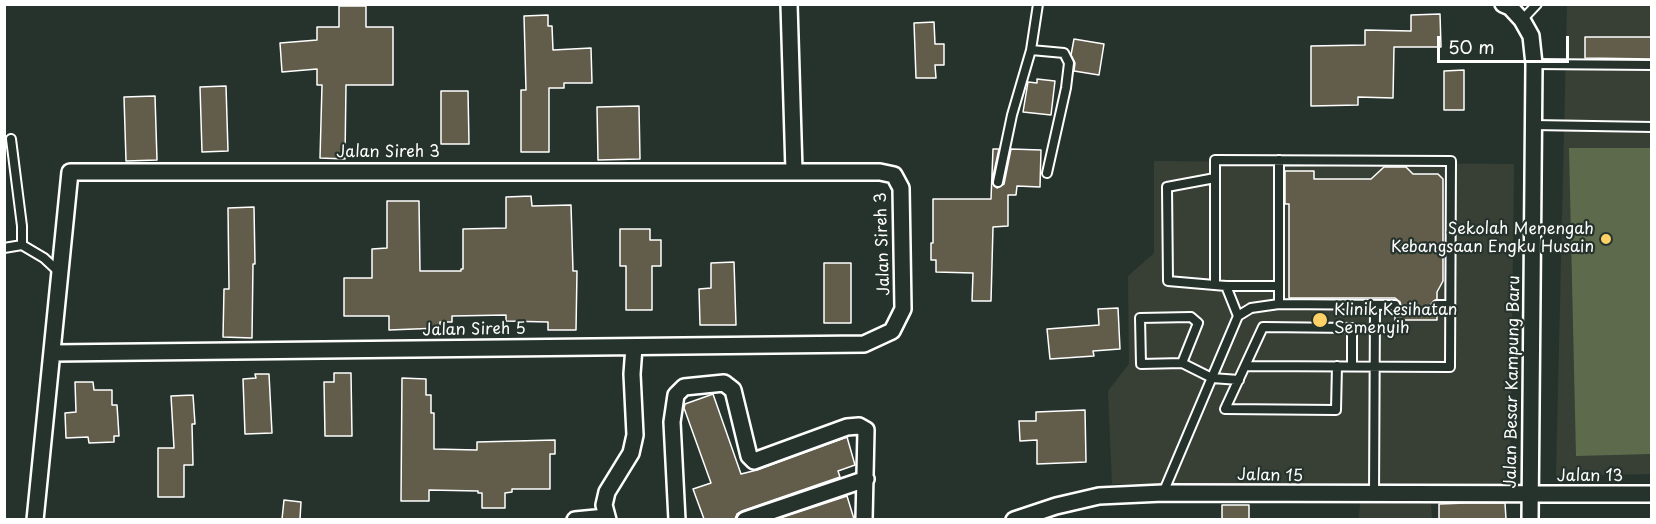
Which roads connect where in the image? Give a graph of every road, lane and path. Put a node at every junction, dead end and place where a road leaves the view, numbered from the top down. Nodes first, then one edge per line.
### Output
1 (789, 4) edge
2 (1038, 4) edge
3 (1503, 4) edge
4 (1537, 4) edge
5 (1522, 20) junction
6 (1031, 50) junction
7 (1534, 64) junction
8 (1652, 65) edge
9 (1533, 125) junction
10 (1652, 127) edge
11 (11, 139) dead end
12 (1279, 160) junction
13 (794, 171) junction
14 (1047, 173) dead end
15 (1215, 178) junction
16 (998, 182) dead end
17 (22, 245) junction
18 (4, 248) edge
19 (61, 273) junction
20 (1215, 285) junction
21 (1226, 285) junction
22 (1279, 286) junction
23 (1279, 304) junction
24 (1375, 305) junction
25 (1395, 305) dead end
26 (1437, 305) dead end
27 (1450, 305) junction
28 (1238, 316) junction
29 (892, 331) joint
30 (634, 347) junction
31 (53, 352) junction
32 (1182, 363) junction
33 (1245, 366) junction
34 (1337, 366) junction
35 (1352, 366) junction
36 (1375, 366) junction
37 (1212, 378) junction
38 (1239, 380) junction
39 (866, 479) junction
40 (1164, 493) junction
41 (1652, 494) edge
42 (1374, 495) junction
43 (1530, 495) junction
44 (607, 518) edge
45 (35, 519) edge
46 (575, 519) edge
47 (677, 519) edge
48 (745, 519) edge
49 (864, 519) edge
50 (1014, 519) edge
51 (1530, 519) edge

1 - 13 street
2 - 6 lane
3 - 5 street, Jalan Besar Kampung Baru
4 - 5 lane
5 - 7 street, Jalan Besar Kampung Baru
6 - 14 lane
6 - 16 lane
7 - 8 lane
7 - 9 street, Jalan Besar Kampung Baru
9 - 10 lane
9 - 43 street, Jalan Besar Kampung Baru
11 - 17 lane
12 - 15 lane
12 - 22 lane
12 - 27 lane
13 - 19 street, Jalan Sireh 3
13 - 29 street, Jalan Sireh 3
15 - 20 lane
15 - 20 lane
17 - 18 lane
17 - 19 lane
19 - 31 street, Jalan Sireh 3
20 - 21 lane
21 - 22 lane
21 - 28 lane
22 - 23 lane
23 - 24 lane
23 - 28 lane
24 - 25 lane
24 - 36 lane
26 - 27 lane
27 - 36 lane
28 - 37 lane
29 - 30 street, Jalan Sireh 5
30 - 31 street, Jalan Sireh 5
30 - 44 street
31 - 45 street, Jalan Sireh 3
32 - 32 lane
32 - 37 lane
33 - 34 lane
33 - 35 lane
33 - 38 lane
34 - 35 lane
34 - 38 lane
35 - 36 lane
36 - 42 lane
37 - 38 lane
37 - 40 lane
39 - 47 street
39 - 48 street
39 - 49 street
40 - 42 street, Jalan 15
40 - 50 street, Jalan 15
41 - 43 street, Jalan 13
42 - 43 street, Jalan 15
43 - 51 street, Jalan Besar Kampung Baru
44 - 46 street

